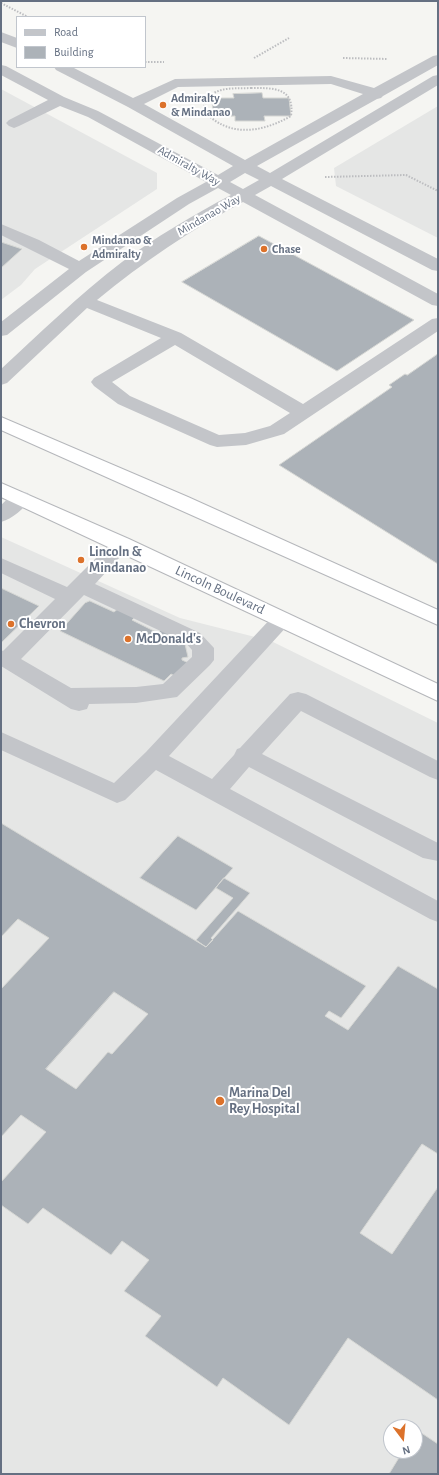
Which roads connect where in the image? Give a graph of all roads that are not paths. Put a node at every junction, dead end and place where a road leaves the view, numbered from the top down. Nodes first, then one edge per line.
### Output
1 (1, 36) edge
2 (16, 44) edge
3 (438, 59) edge
4 (8, 63) edge
5 (29, 68) edge
6 (63, 68) edge
7 (48, 78) dead end
8 (438, 80) edge
9 (69, 87) dead end
10 (103, 89) junction
11 (376, 94) junction
12 (59, 100) junction
13 (133, 104) junction
14 (14, 123) dead end
15 (244, 166) junction
16 (272, 179) junction
17 (216, 182) junction
18 (242, 196) junction
19 (1, 229) edge
20 (438, 266) edge
21 (80, 268) junction
22 (85, 301) junction
23 (438, 301) edge
24 (438, 323) edge
25 (1, 331) edge
26 (175, 337) junction
27 (1, 379) edge
28 (304, 413) junction
29 (1, 423) edge
30 (1, 489) edge
31 (21, 498) junction
32 (1, 515) edge
33 (122, 544) junction
34 (1, 565) edge
35 (75, 591) junction
36 (438, 618) edge
37 (282, 619) junction
38 (4, 659) edge
39 (438, 693) edge
40 (67, 696) junction
41 (92, 711) dead end
42 (1, 740) edge
43 (246, 755) junction
44 (154, 758) junction
45 (438, 771) edge
46 (215, 790) junction
47 (438, 852) edge
48 (438, 912) edge

1 - 2 street
3 - 11 street, Mindanao Way
4 - 12 street, Admiralty Way
5 - 7 street
6 - 10 street, Admiralty Way
8 - 16 street, Mindanao Way
9 - 10 street
10 - 13 street, Admiralty Way
11 - 13 street
11 - 15 street, Mindanao Way
12 - 14 street
12 - 17 street, Admiralty Way
13 - 15 street, Admiralty Way
15 - 16 street, Admiralty Way
15 - 17 street, Mindanao Way
16 - 18 street, Mindanao Way
16 - 20 street, Admiralty Way
17 - 18 street, Admiralty Way
17 - 21 street, Mindanao Way
18 - 22 street, Mindanao Way
18 - 23 street, Admiralty Way
19 - 21 street
21 - 25 street, Mindanao Way
22 - 26 street
22 - 27 street, Mindanao Way
24 - 28 street
26 - 28 street
26 - 28 street
29 - 36 highway
30 - 31 highway, Lincoln Boulevard
31 - 32 street
31 - 33 highway, Lincoln Boulevard
33 - 35 street
33 - 37 highway, Lincoln Boulevard
34 - 35 street
35 - 38 street
35 - 40 street
37 - 39 highway, Lincoln Boulevard
37 - 44 street
38 - 40 street
40 - 41 street
42 - 44 street
43 - 45 street
43 - 46 street
43 - 47 street
44 - 46 street
46 - 48 street

